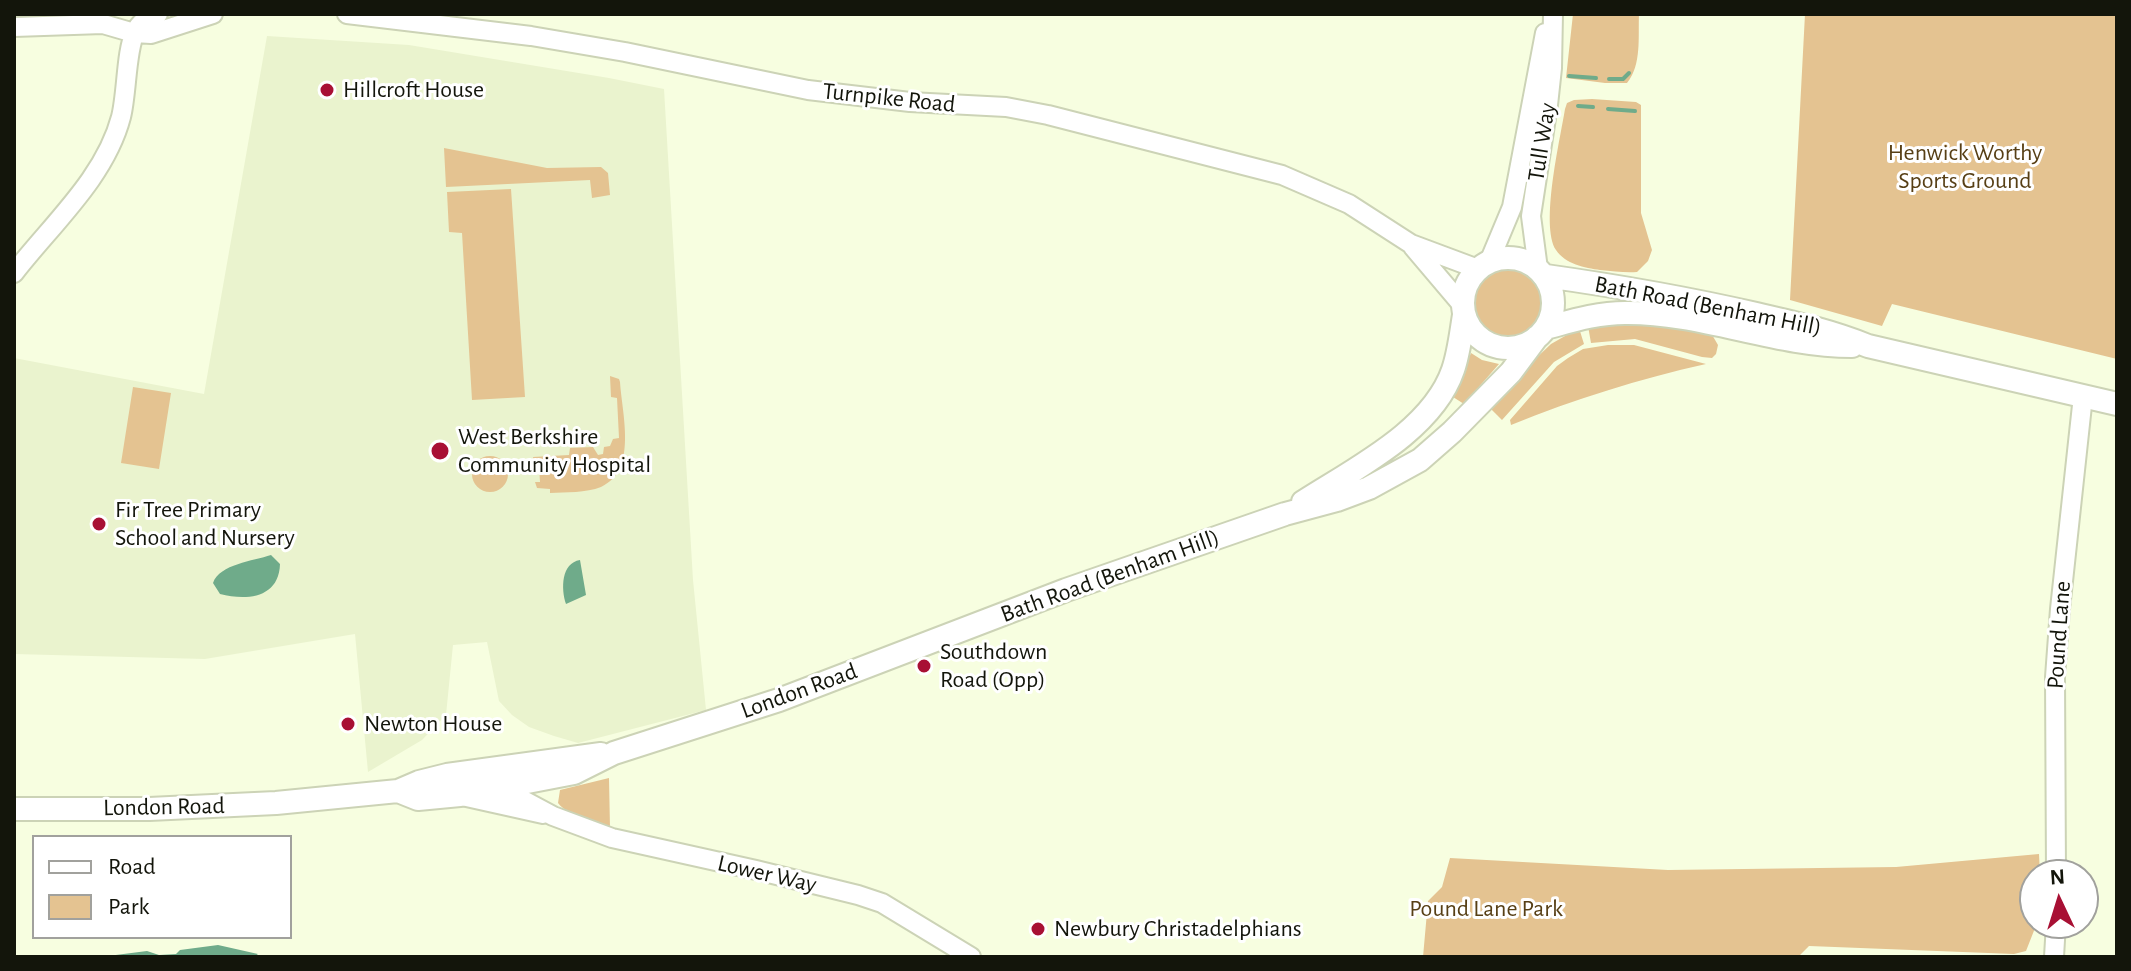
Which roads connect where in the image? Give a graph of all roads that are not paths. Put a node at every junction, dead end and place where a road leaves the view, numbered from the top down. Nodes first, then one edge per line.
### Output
1 (158, 14) edge
2 (213, 14) edge
3 (347, 14) edge
4 (1551, 14) edge
5 (14, 27) edge
6 (134, 33) junction
7 (1411, 244) junction
8 (1484, 266) junction
9 (14, 273) edge
10 (1542, 273) junction
11 (1463, 310) junction
12 (1541, 333) junction
13 (1868, 346) junction
14 (2083, 396) junction
15 (2117, 404) edge
16 (1285, 514) junction
17 (981, 623) joint
18 (614, 753) junction
19 (559, 777) junction
20 (459, 785) junction
21 (502, 787) junction
22 (18, 811) edge
23 (553, 816) junction
24 (2056, 859) edge
25 (971, 957) edge

1 - 6 street
2 - 6 street
3 - 7 street, Turnpike Road
4 - 8 street, Tull Way
4 - 10 street, Tull Way
5 - 6 street
6 - 9 street
7 - 8 street, Turnpike Road
7 - 11 street, Turnpike Road
8 - 10 main road
8 - 11 main road
10 - 12 main road
10 - 13 main road, Bath Road (Benham Hill)
11 - 12 main road
11 - 16 main road, Bath Road (Benham Hill)
12 - 13 main road, Bath Road (Benham Hill)
12 - 16 main road, Bath Road (Benham Hill)
13 - 14 main road, Bath Road (Benham Hill)
14 - 15 main road, Bath Road (Benham Hill)
14 - 24 street, Pound Lane
16 - 17 main road, Bath Road (Benham Hill)
17 - 18 main road, London Road
18 - 19 main road, London Road
18 - 20 main road, London Road
19 - 21 main road, London Road
19 - 23 street
20 - 21 main road, London Road
20 - 22 main road, London Road
20 - 23 street, Lower Way
21 - 23 street, Lower Way
23 - 25 street, Lower Way

